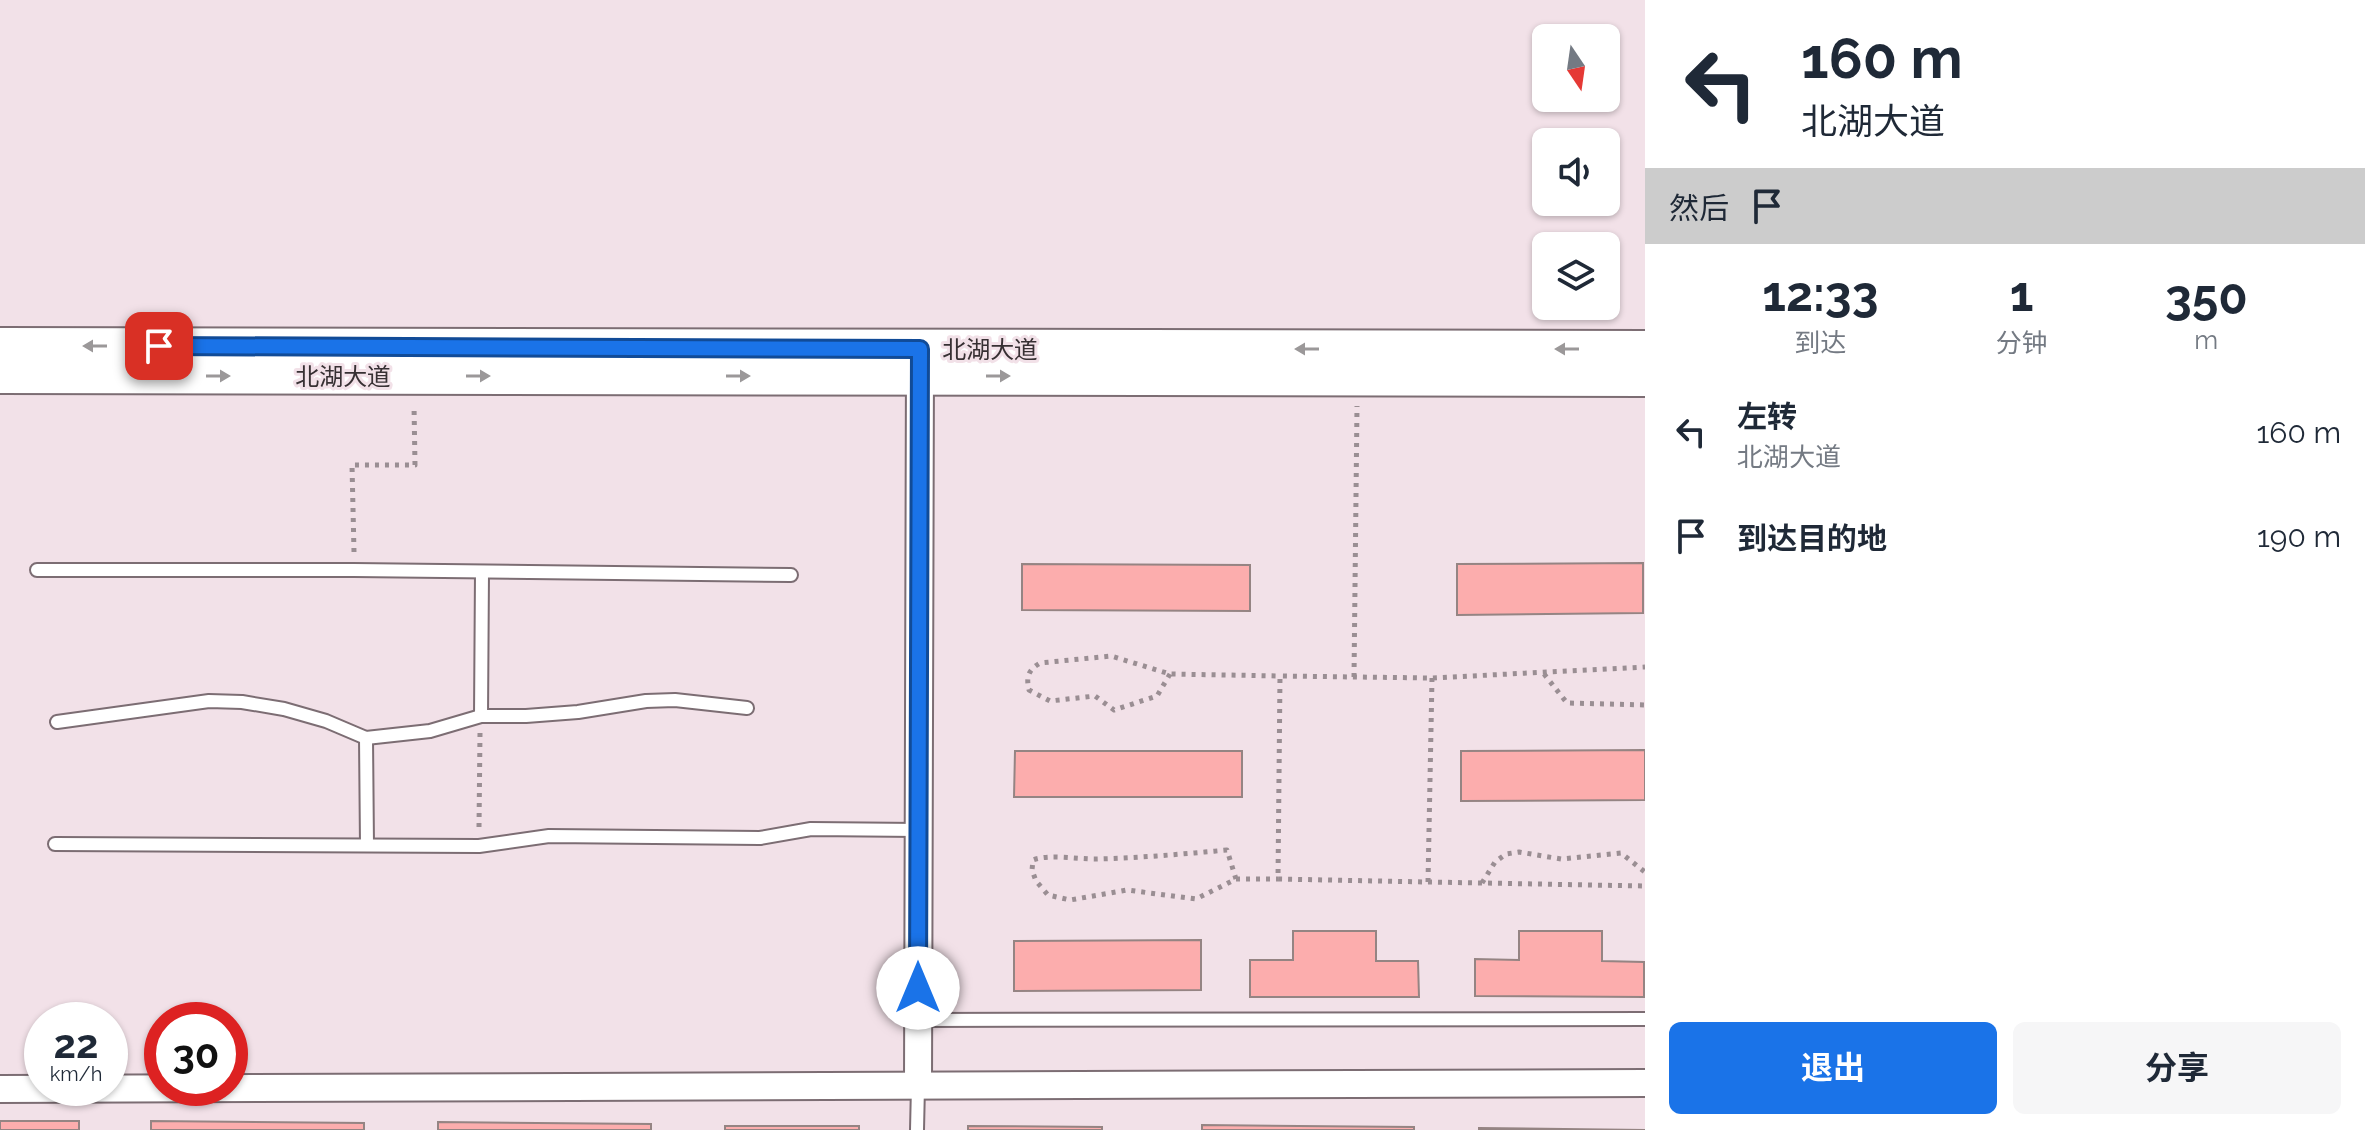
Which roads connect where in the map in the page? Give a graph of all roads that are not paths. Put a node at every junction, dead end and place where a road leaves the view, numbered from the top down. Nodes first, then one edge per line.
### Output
1 (0, 346) edge
2 (1645, 349) edge
3 (920, 363) junction
4 (0, 375) edge
5 (1645, 378) edge
6 (37, 570) dead end
7 (482, 572) junction
8 (791, 575) dead end
9 (747, 708) dead end
10 (481, 716) junction
11 (57, 722) dead end
12 (366, 738) junction
13 (919, 830) junction
14 (55, 844) dead end
15 (367, 845) junction
16 (1645, 1019) edge
17 (918, 1020) junction
18 (1645, 1083) edge
19 (918, 1086) junction
20 (0, 1089) edge
21 (917, 1130) edge

3 -> 1 main road, 北湖大道
2 -> 3 main road, 北湖大道
4 -> 3 main road, 北湖大道
3 -> 5 main road, 北湖大道
3 - 13 street
6 - 7 lane
7 - 8 lane
7 - 10 lane
9 - 10 lane
10 - 12 lane
11 - 12 lane
12 - 15 lane
13 - 15 lane
13 - 17 street
14 - 15 lane
16 - 17 lane
17 - 19 street
18 - 19 street
19 - 20 street
19 - 21 lane

